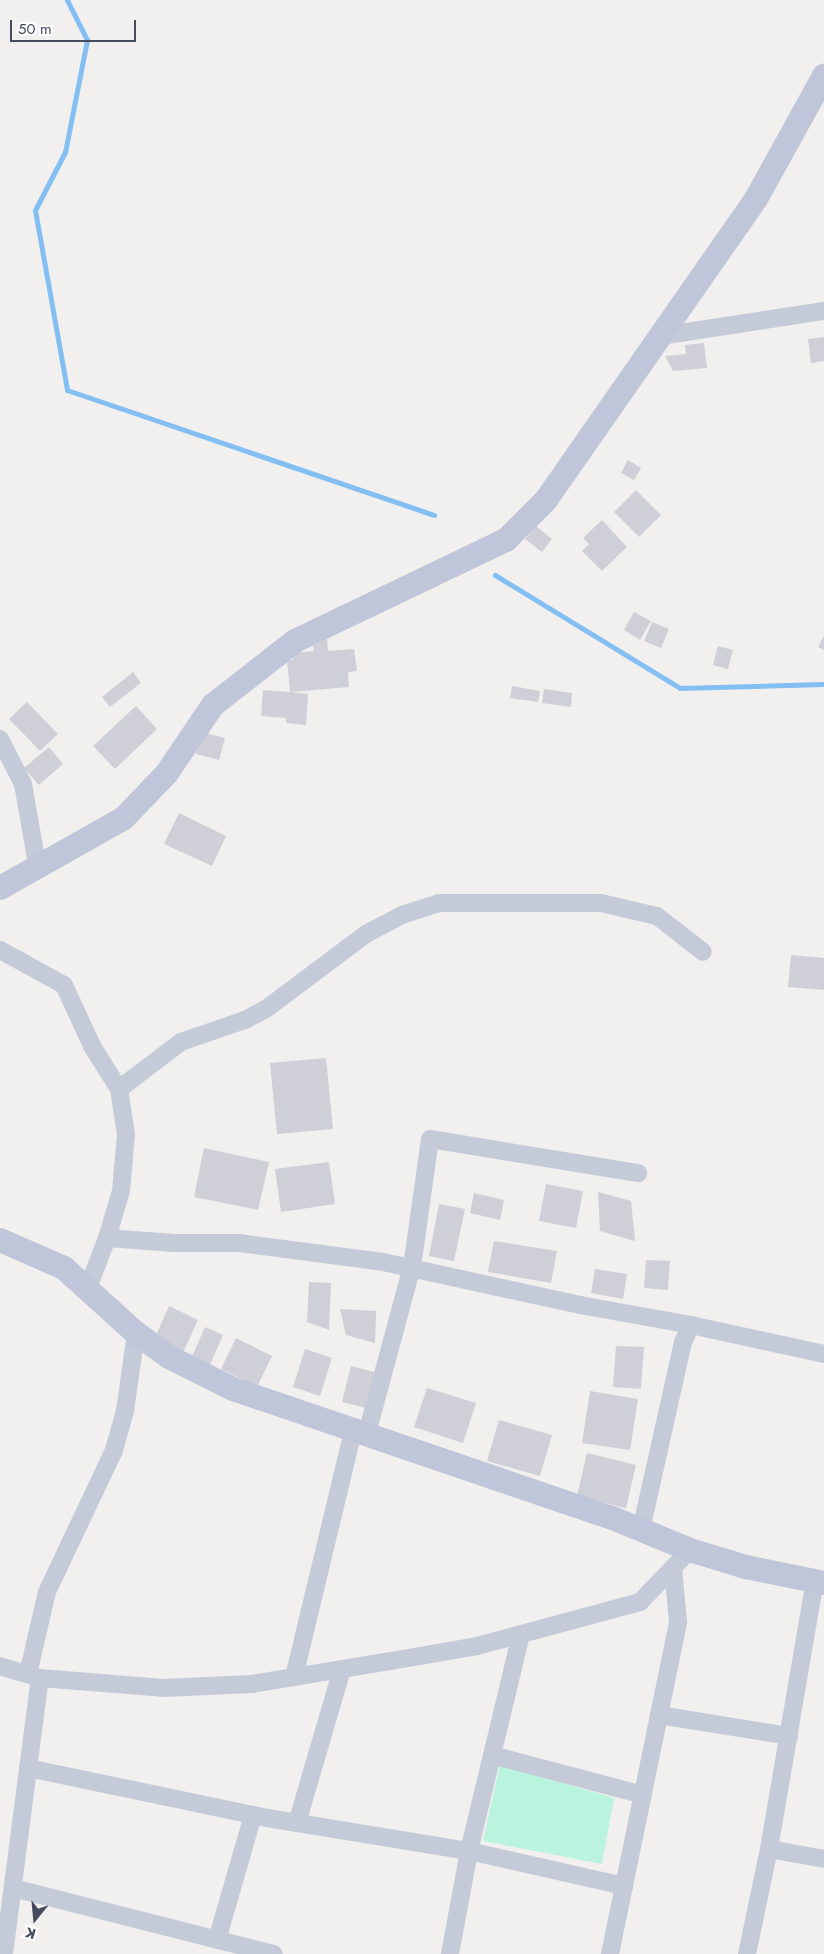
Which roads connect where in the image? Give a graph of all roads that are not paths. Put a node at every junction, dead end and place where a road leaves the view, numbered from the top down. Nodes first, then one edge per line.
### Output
1 (824, 76) edge
2 (824, 311) edge
3 (660, 336) junction
4 (0, 739) edge
5 (37, 864) junction
6 (0, 888) edge
7 (0, 950) edge
8 (703, 952) dead end
9 (119, 1089) junction
10 (638, 1172) dead end
11 (107, 1238) junction
12 (0, 1240) edge
13 (412, 1267) junction
14 (88, 1288) junction
15 (691, 1325) junction
16 (136, 1333) junction
17 (824, 1354) edge
18 (360, 1434) junction
19 (641, 1530) junction
20 (690, 1550) junction
21 (672, 1568) junction
22 (820, 1582) edge
23 (521, 1634) junction
24 (0, 1666) edge
25 (342, 1669) junction
26 (34, 1676) junction
27 (294, 1677) junction
28 (659, 1716) junction
29 (789, 1736) junction
30 (492, 1755) junction
31 (28, 1768) junction
32 (643, 1795) junction
33 (253, 1815) junction
34 (297, 1823) junction
35 (769, 1849) junction
36 (469, 1851) junction
37 (824, 1859) edge
38 (624, 1886) junction
39 (13, 1888) junction
40 (217, 1940) junction
41 (4, 1954) edge
42 (274, 1954) edge
43 (450, 1954) edge
44 (610, 1954) edge
45 (747, 1954) edge

1 - 3 street
2 - 3 street
3 - 5 street
4 - 5 street
5 - 6 street
7 - 9 street
8 - 9 street
9 - 11 street
10 - 13 street
11 - 13 street
11 - 14 street
12 - 14 street
13 - 15 street
13 - 18 street
14 - 16 street
15 - 17 street
15 - 19 street
16 - 18 street
16 - 26 street
18 - 19 street
18 - 27 street
19 - 20 street
20 - 21 street
20 - 22 street
21 - 23 street
21 - 28 street
22 - 29 street
23 - 25 street
23 - 30 street
24 - 26 street
25 - 27 street
25 - 34 street
26 - 27 street
26 - 31 street
28 - 29 street
28 - 32 street
29 - 35 street
30 - 32 street
30 - 36 street
31 - 33 street
31 - 39 street
32 - 38 street
33 - 34 street
33 - 40 street
34 - 36 street
35 - 37 street
35 - 45 street
36 - 38 street
36 - 43 street
38 - 44 street
39 - 40 street
39 - 41 street
40 - 42 street

